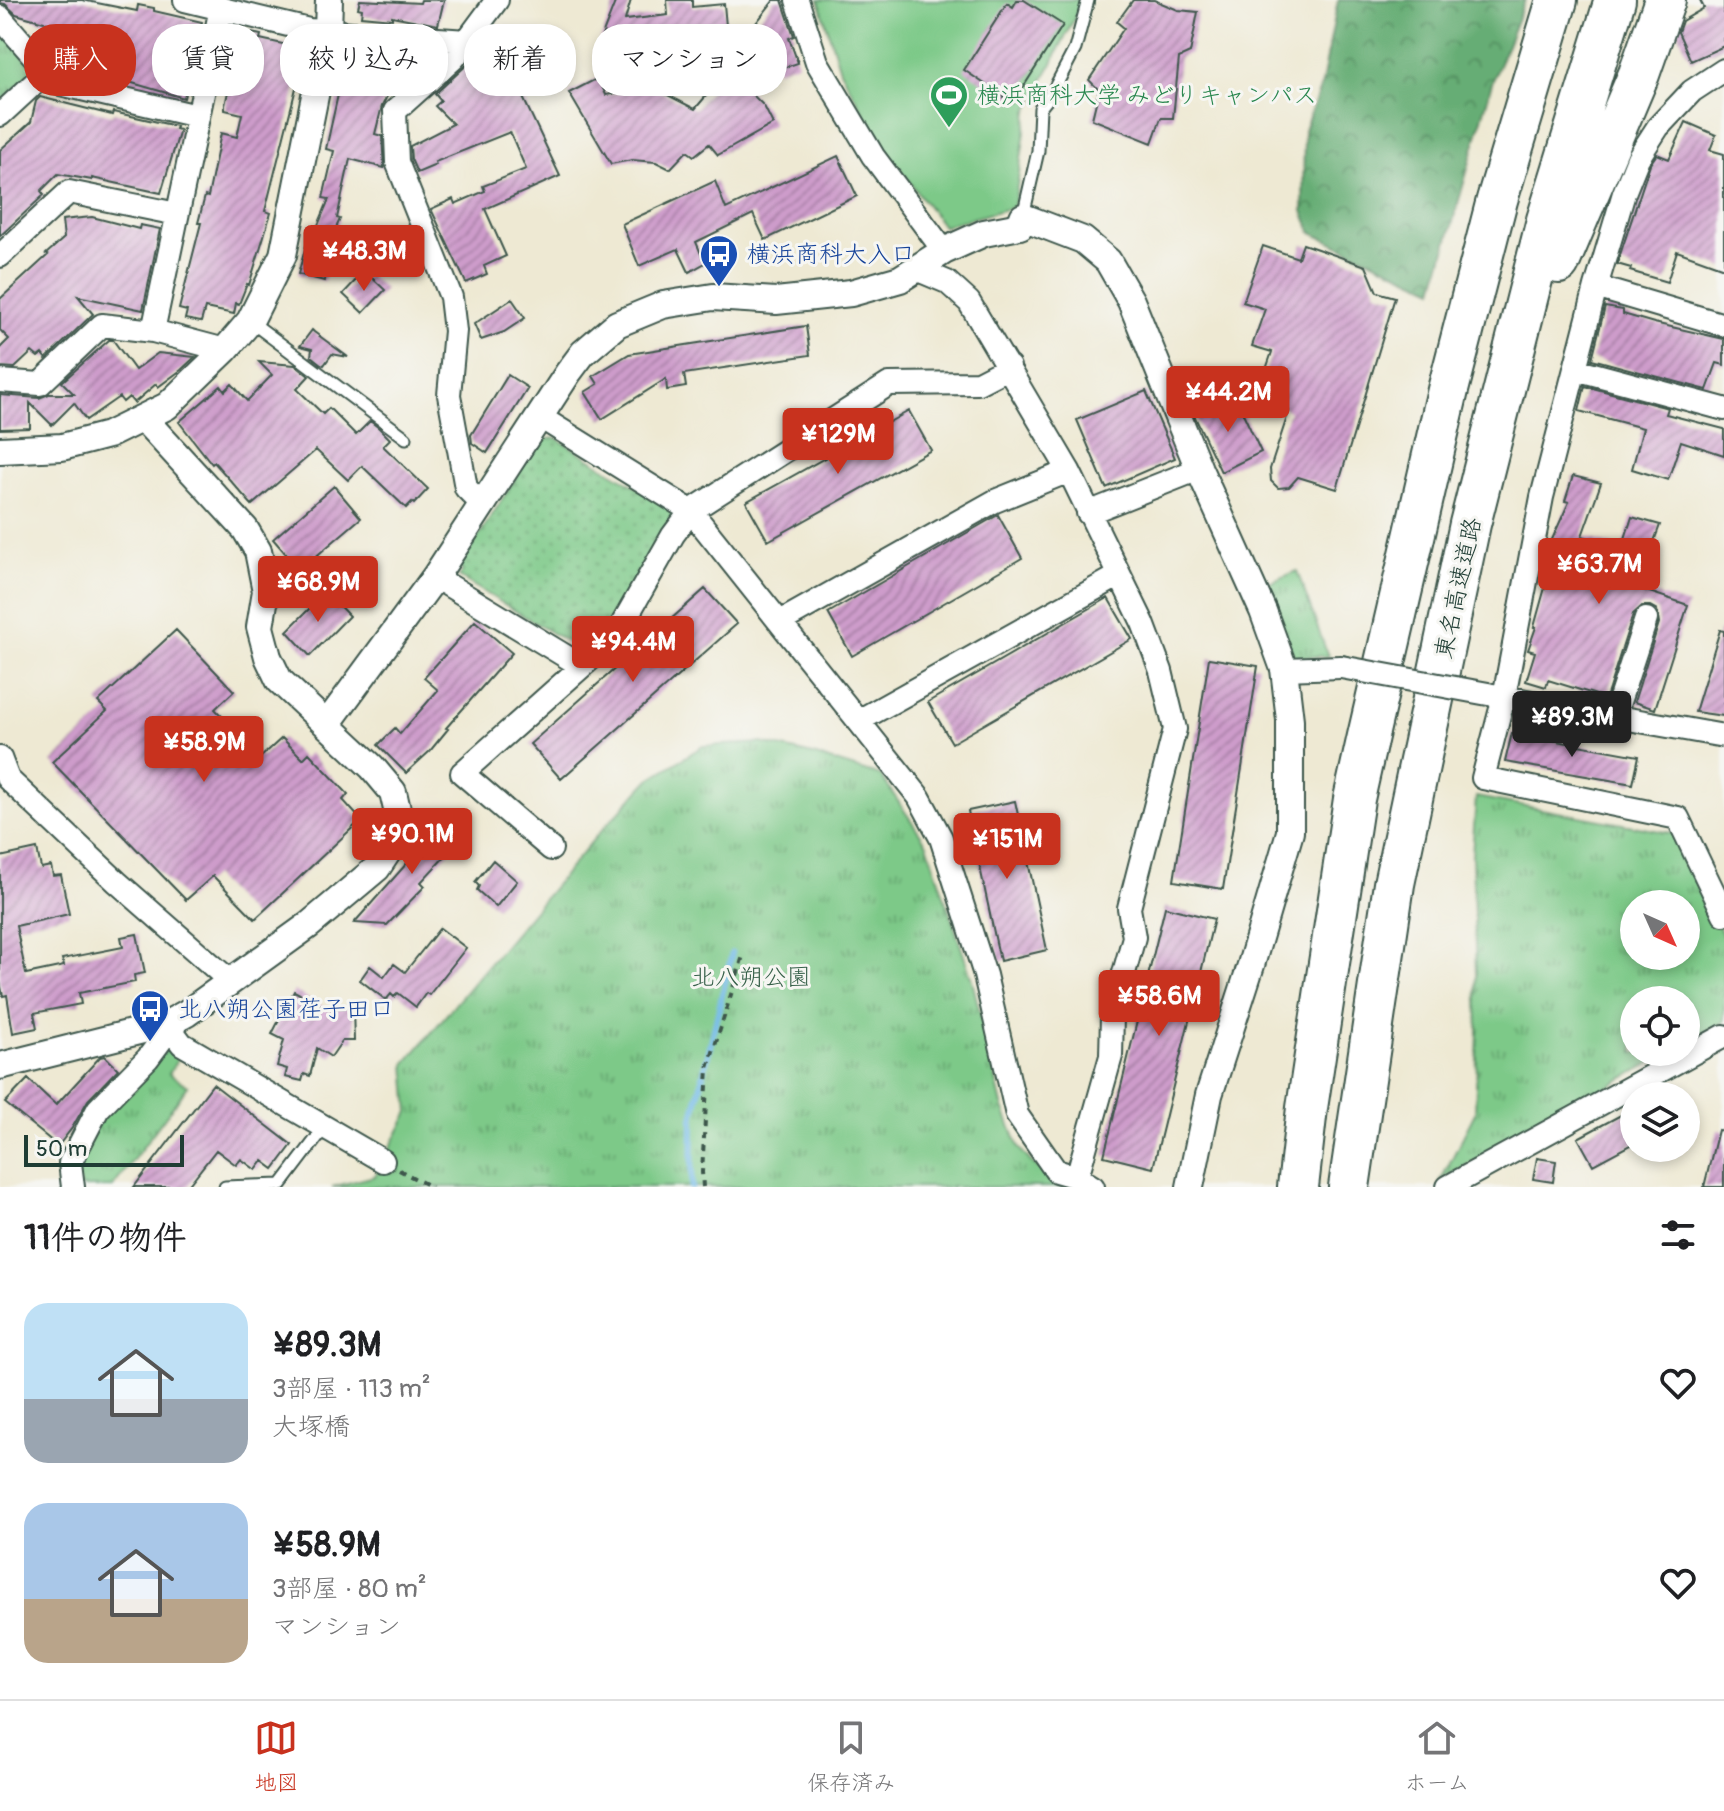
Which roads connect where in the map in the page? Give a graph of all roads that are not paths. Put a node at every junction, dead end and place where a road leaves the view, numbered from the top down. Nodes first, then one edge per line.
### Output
1 (185, 0) edge
2 (329, 0) edge
3 (497, 0) edge
4 (797, 0) edge
5 (1088, 0) edge
6 (1557, 0) edge
7 (1615, 0) edge
8 (1665, 0) edge
9 (221, 8) junction
10 (0, 17) edge
11 (285, 24) edge
12 (328, 24) edge
13 (479, 24) edge
14 (24, 45) edge
15 (464, 45) edge
16 (1724, 70) edge
17 (24, 93) edge
18 (112, 96) edge
19 (315, 96) edge
20 (0, 115) edge
21 (197, 116) junction
22 (177, 214) junction
23 (1023, 217) junction
24 (944, 251) junction
25 (0, 256) edge
26 (916, 269) junction
27 (1596, 287) junction
28 (250, 321) junction
29 (1724, 325) edge
30 (153, 331) junction
31 (225, 350) junction
32 (1009, 367) junction
33 (1575, 369) junction
34 (0, 381) edge
35 (1724, 409) edge
36 (540, 417) junction
37 (143, 418) junction
38 (406, 438) dead end
39 (0, 450) edge
40 (1199, 469) junction
41 (1069, 471) junction
42 (483, 505) junction
43 (691, 511) junction
44 (1088, 513) junction
45 (1118, 576) junction
46 (435, 577) junction
47 (1646, 619) dead end
48 (780, 622) junction
49 (580, 665) junction
50 (1284, 669) junction
51 (1496, 696) junction
52 (1435, 701) junction
53 (1614, 717) junction
54 (860, 720) junction
55 (327, 724) junction
56 (1724, 736) edge
57 (0, 758) edge
58 (1354, 799) junction
59 (551, 849) dead end
60 (1724, 914) edge
61 (230, 981) junction
62 (169, 1026) junction
63 (1724, 1036) edge
64 (0, 1053) edge
65 (0, 1066) edge
66 (325, 1127) junction
67 (383, 1161) road end
68 (1085, 1182) edge
69 (73, 1187) edge
70 (225, 1187) edge
71 (1190, 1187) edge
72 (1275, 1187) edge
73 (1298, 1187) edge
74 (1349, 1187) edge
75 (1448, 1187) edge

1 - 9 street
2 - 12 street
3 - 13 street
4 - 24 street
5 - 23 lane
6 - 58 highway
7 - 52 highway, 東名高速道路
8 - 52 highway
9 - 11 street
9 - 21 street
10 - 14 street
15 - 42 street
16 - 27 street
17 - 20 street
18 - 21 street
19 - 28 street
21 - 22 street
22 - 25 street
22 - 30 street
23 - 24 street
23 - 40 street
24 - 26 street
26 - 32 street
26 - 36 street
27 - 29 street
27 - 33 street
28 - 31 street
28 - 38 lane
30 - 31 street
30 - 34 street
31 - 37 street
32 - 41 street
32 - 43 street
33 - 35 street
33 - 51 street
36 - 42 street
36 - 43 street
37 - 39 street
37 - 55 street
40 - 44 street
40 - 50 street
41 - 44 street
41 - 48 street
42 - 46 street
43 - 48 street
43 - 49 street
44 - 45 street
45 - 54 street
45 - 68 street
46 - 49 street
46 - 55 street
47 - 53 street
48 - 54 street
49 - 59 street
50 - 51 street, bridge
50 - 71 street
51 - 53 street
51 - 60 street
52 - 74 highway, 東名高速道路
53 - 56 street
54 - 68 street
55 - 61 street
57 - 61 street
58 - 72 highway
58 - 73 highway
61 - 62 street
62 - 65 street
62 - 66 street
62 - 69 street
63 - 75 street
64 - 65 street
66 - 67 street
66 - 70 lane

